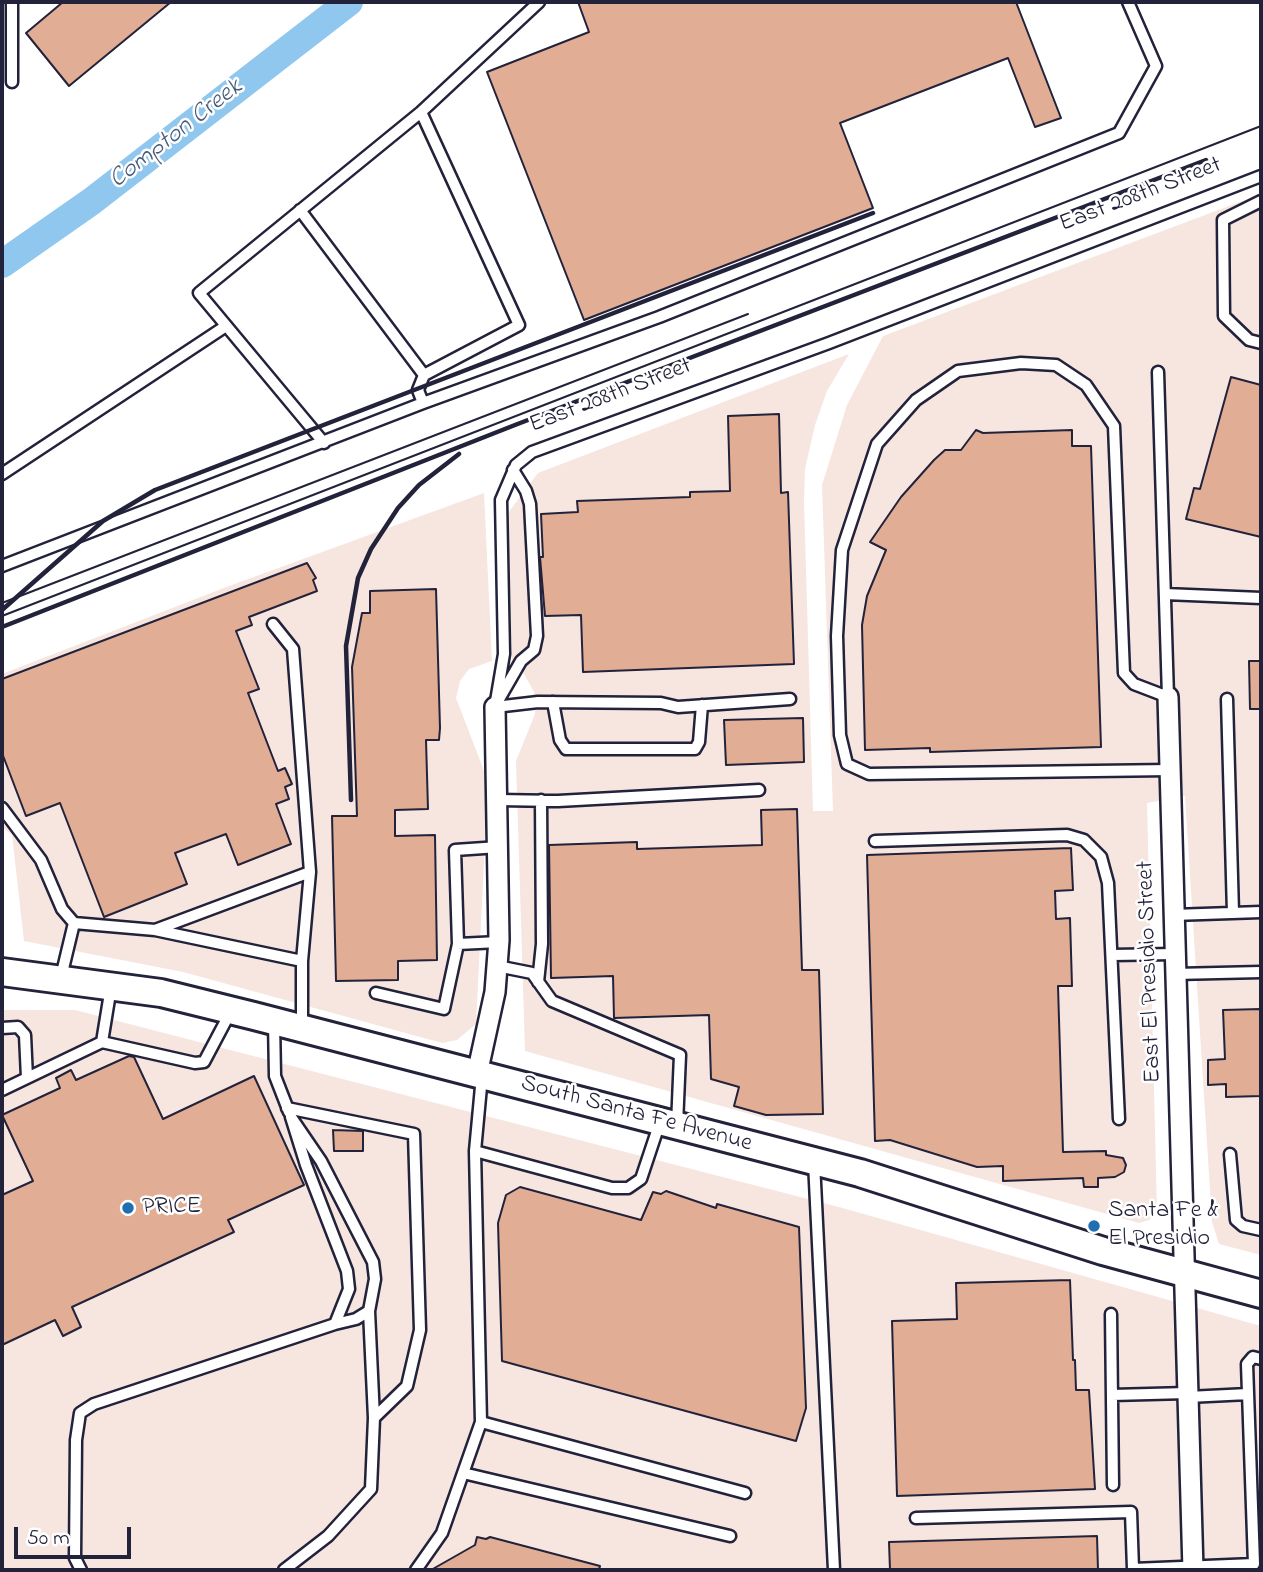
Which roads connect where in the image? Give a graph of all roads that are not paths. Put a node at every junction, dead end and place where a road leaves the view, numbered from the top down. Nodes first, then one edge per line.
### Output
1 (12, 2) edge
2 (539, 2) edge
3 (1128, 2) edge
4 (12, 82) dead end
5 (421, 112) junction
6 (1261, 176) edge
7 (1261, 201) edge
8 (300, 210) junction
9 (226, 326) junction
10 (1261, 343) edge
11 (1158, 372) dead end
12 (424, 375) junction
13 (423, 403) junction
14 (324, 443) junction
15 (513, 470) junction
16 (2, 474) edge
17 (2, 566) edge
18 (1165, 594) junction
19 (1261, 598) edge
20 (273, 624) dead end
21 (1168, 697) junction
22 (790, 699) dead end
23 (1227, 699) dead end
24 (554, 702) junction
25 (702, 705) junction
26 (495, 707) junction
27 (1170, 770) junction
28 (759, 790) dead end
29 (498, 800) junction
30 (541, 800) junction
31 (2, 808) edge
32 (875, 841) dead end
33 (499, 847) junction
34 (310, 872) junction
35 (1261, 912) edge
36 (1233, 913) junction
37 (1173, 915) junction
38 (74, 923) junction
39 (155, 930) junction
40 (499, 942) junction
41 (458, 944) junction
42 (1175, 954) junction
43 (1112, 956) junction
44 (302, 961) junction
45 (497, 965) junction
46 (2, 972) edge
47 (1261, 972) edge
48 (1175, 974) junction
49 (61, 978) junction
50 (538, 982) junction
51 (111, 985) junction
52 (376, 993) dead end
53 (231, 1010) junction
54 (274, 1021) junction
55 (2, 1028) edge
56 (302, 1028) junction
57 (102, 1042) junction
58 (480, 1074) junction
59 (27, 1079) junction
60 (2, 1090) edge
61 (289, 1112) junction
62 (1119, 1119) dead end
63 (669, 1124) junction
64 (475, 1152) junction
65 (1230, 1154) dead end
66 (814, 1161) junction
67 (1261, 1230) edge
68 (1183, 1274) junction
69 (1261, 1294) edge
70 (369, 1311) junction
71 (1111, 1314) dead end
72 (335, 1324) junction
73 (1261, 1359) edge
74 (1248, 1394) junction
75 (1112, 1395) junction
76 (1187, 1395) junction
77 (374, 1418) junction
78 (481, 1422) junction
79 (463, 1474) junction
80 (1113, 1485) dead end
81 (745, 1493) dead end
82 (916, 1518) dead end
83 (730, 1536) dead end
84 (1133, 1569) edge
85 (1193, 1569) edge
86 (81, 1570) edge
87 (284, 1570) edge
88 (416, 1570) edge
89 (834, 1570) edge

1 - 4 lane
2 - 5 lane
3 - 13 lane
5 - 8 lane
5 - 12 lane
6 - 15 lane, East 208th Street
7 - 10 lane
8 - 9 lane
8 - 12 lane
9 - 14 lane
9 - 16 lane
11 - 18 lane, East El Presidio Street
12 - 13 lane
13 - 14 lane
14 - 17 lane
15 - 26 lane
15 - 26 lane
18 - 19 lane
18 - 21 lane, East El Presidio Street
20 - 34 lane
21 - 27 street, East El Presidio Street
21 - 27 lane
22 - 25 lane
23 - 36 lane
24 - 25 lane
24 - 25 lane
24 - 26 lane
26 - 29 street
27 - 37 street, East El Presidio Street
28 - 30 lane
29 - 30 lane
29 - 33 street
30 - 50 lane
31 - 38 lane
32 - 43 lane
33 - 40 street
33 - 41 lane
34 - 39 lane
34 - 44 lane
35 - 36 lane
36 - 37 lane
37 - 42 street, East El Presidio Street
38 - 39 lane
38 - 49 lane
39 - 44 lane
40 - 41 lane
40 - 45 street
41 - 52 lane
42 - 43 lane
42 - 48 street, East El Presidio Street
43 - 62 lane
44 - 56 lane
45 - 50 lane
45 - 58 street
46 - 49 main road, South Santa Fe Avenue
47 - 48 lane
48 - 68 street, East El Presidio Street
49 - 51 main road, South Santa Fe Avenue
50 - 63 lane
51 - 53 main road, South Santa Fe Avenue
51 - 57 lane
53 - 54 main road, South Santa Fe Avenue
53 - 57 lane
54 - 56 main road, South Santa Fe Avenue
54 - 61 lane
55 - 59 lane
56 - 58 main road, South Santa Fe Avenue
57 - 59 lane
58 - 63 main road, South Santa Fe Avenue
58 - 64 lane
59 - 60 lane
61 - 70 lane
61 - 72 lane
61 - 77 lane
63 - 64 lane
63 - 66 main road, South Santa Fe Avenue
64 - 78 lane
65 - 67 lane
66 - 68 main road, South Santa Fe Avenue
66 - 89 lane
68 - 69 main road, South Santa Fe Avenue
68 - 76 street, East El Presidio Street
70 - 72 lane
70 - 77 lane
71 - 75 lane
72 - 86 lane
73 - 74 lane
74 - 76 lane
74 - 85 lane
75 - 76 lane
75 - 80 lane
76 - 85 street, East El Presidio Street
77 - 87 lane
78 - 79 lane
78 - 81 lane
79 - 83 lane
79 - 88 lane
82 - 84 lane
84 - 85 lane

